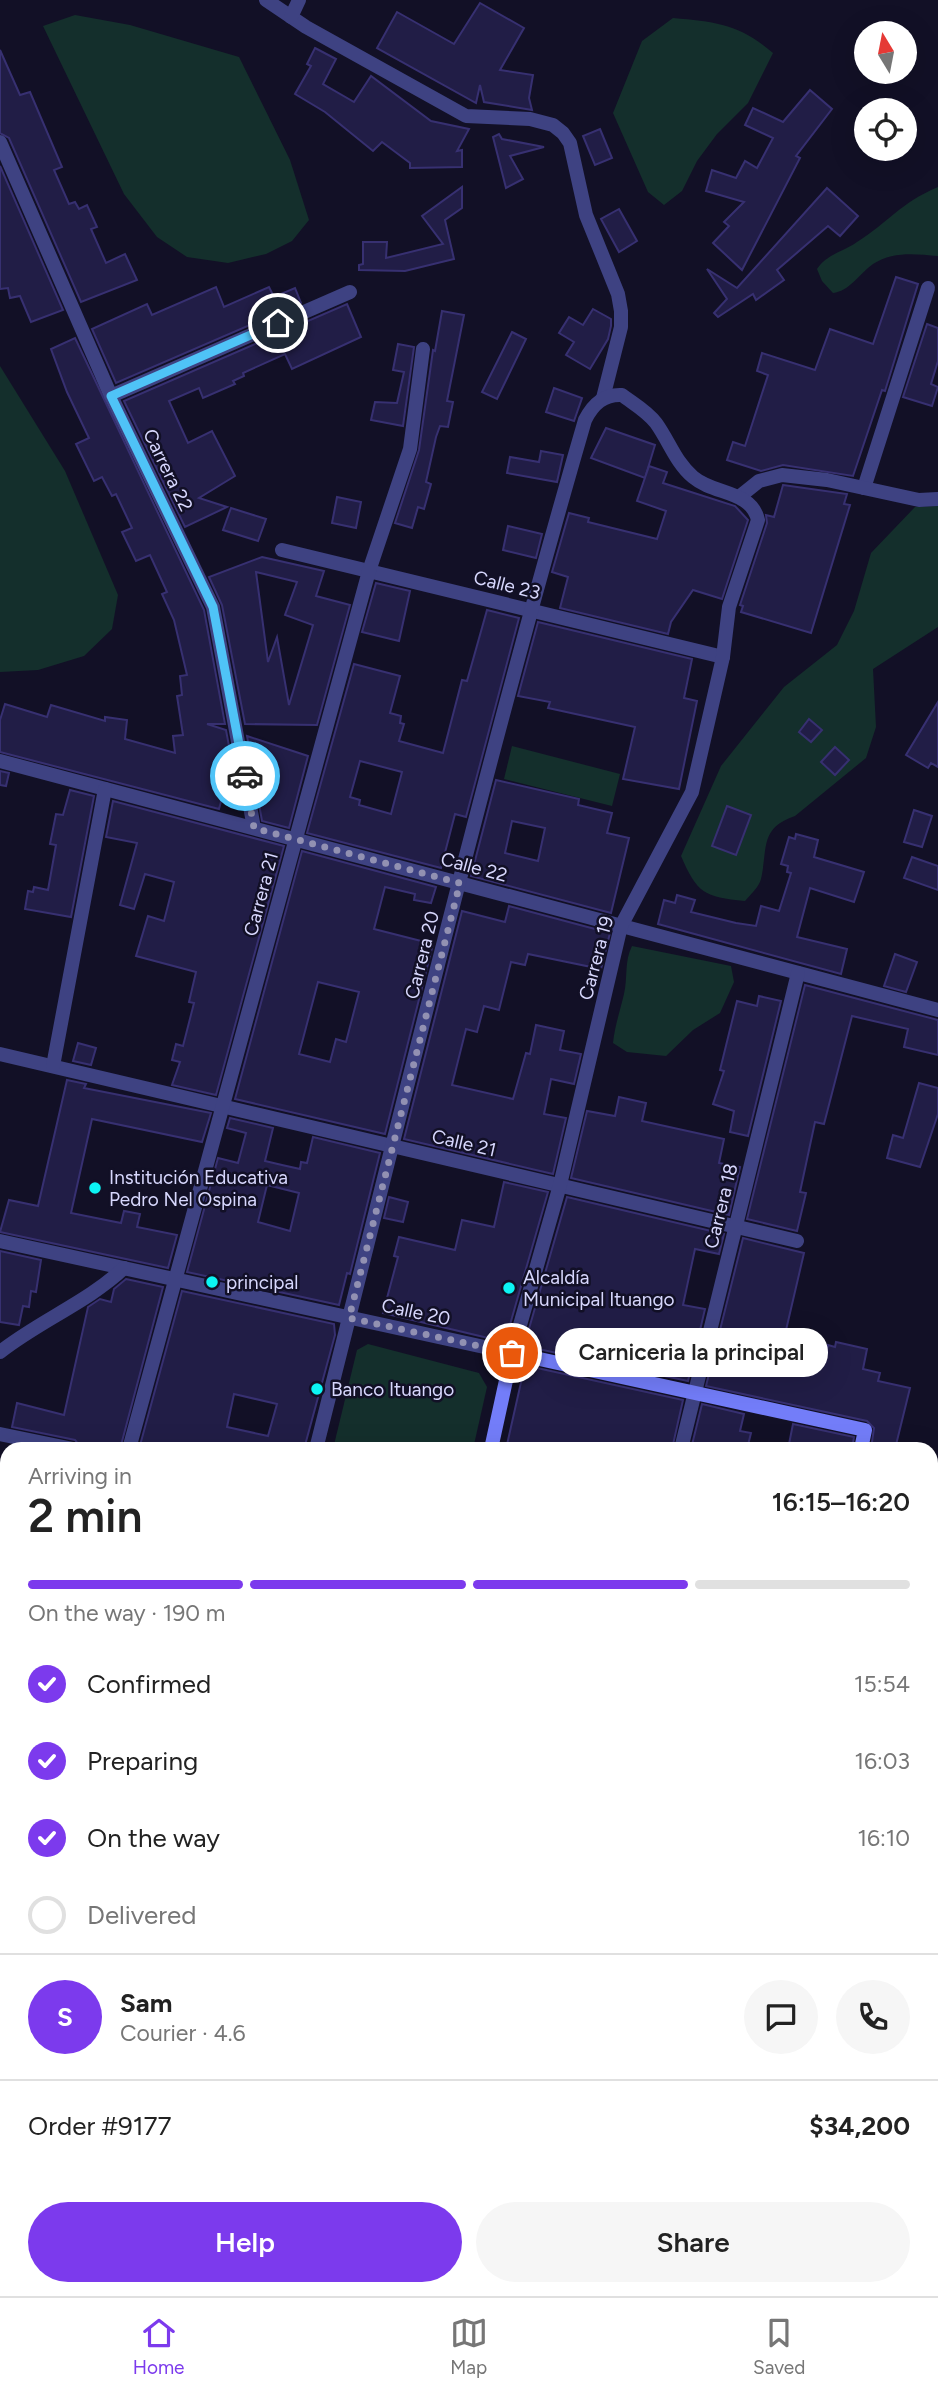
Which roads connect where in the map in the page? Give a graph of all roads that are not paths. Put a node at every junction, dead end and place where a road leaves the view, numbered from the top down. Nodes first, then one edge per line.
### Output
1 (266, 0) edge
2 (299, 0) edge
3 (291, 17) junction
4 (0, 142) edge
5 (928, 288) dead end
6 (350, 292) dead end
7 (423, 349) dead end
8 (111, 396) junction
9 (603, 398) junction
10 (864, 488) junction
11 (738, 497) junction
12 (938, 499) edge
13 (282, 550) dead end
14 (369, 571) junction
15 (529, 610) junction
16 (723, 657) junction
17 (0, 761) edge
18 (105, 789) junction
19 (254, 828) junction
20 (296, 839) junction
21 (460, 883) junction
22 (621, 926) junction
23 (798, 973) junction
24 (938, 1010) edge
25 (0, 1054) edge
26 (53, 1066) junction
27 (223, 1106) junction
28 (393, 1146) junction
29 (560, 1185) junction
30 (736, 1227) junction
31 (0, 1241) edge
32 (797, 1241) dead end
33 (124, 1268) junction
34 (176, 1279) junction
35 (349, 1318) junction
36 (0, 1352) edge
37 (512, 1353) junction
38 (695, 1393) junction
39 (0, 1434) edge
40 (39, 1442) edge
41 (131, 1442) edge
42 (318, 1442) edge
43 (493, 1442) edge
44 (683, 1442) edge
45 (862, 1442) edge

1 - 3 street
2 - 3 street
3 - 9 street
4 - 8 street, Carrera 22
5 - 10 street
6 - 8 street
7 - 14 street, Carrera 21
8 - 19 street, Carrera 22
9 - 11 street
9 - 15 street, Carrera 20
10 - 11 street
10 - 12 street
11 - 16 street, Carrera 19
13 - 14 street, Calle 23
14 - 15 street, Calle 23
14 - 20 street, Carrera 21
15 - 16 street, Calle 23
15 - 21 street, Carrera 20
16 - 22 street, Carrera 19
17 - 18 street, Calle 22
18 - 19 street, Calle 22
18 - 26 street
19 - 20 street, Calle 22
20 - 21 street, Calle 22
20 - 27 street, Carrera 21
21 - 22 street, Calle 22
21 - 28 street, Carrera 20
22 - 23 street, Calle 22
22 - 29 street, Carrera 19
23 - 24 street, Calle 22
23 - 30 street, Carrera 18
25 - 26 street, Calle 21
26 - 27 street, Calle 21
27 - 28 street, Calle 21
27 - 34 street, Carrera 21
28 - 29 street, Calle 21
28 - 35 street, Carrera 20
29 - 30 street, Calle 21
29 - 37 street, Carrera 19
30 - 32 street, Calle 21
30 - 38 street, Carrera 18
31 - 33 street, Calle 20
33 - 34 street, Calle 20
33 - 36 street
34 - 35 street, Calle 20
34 - 41 street, Carrera 21
35 - 37 street, Calle 20
35 - 42 street, Carrera 20
37 - 38 main road, Calle 20
37 - 43 main road, Carrera 19
38 - 44 street, Carrera 18
38 - 45 main road, Calle 20
39 - 40 street

